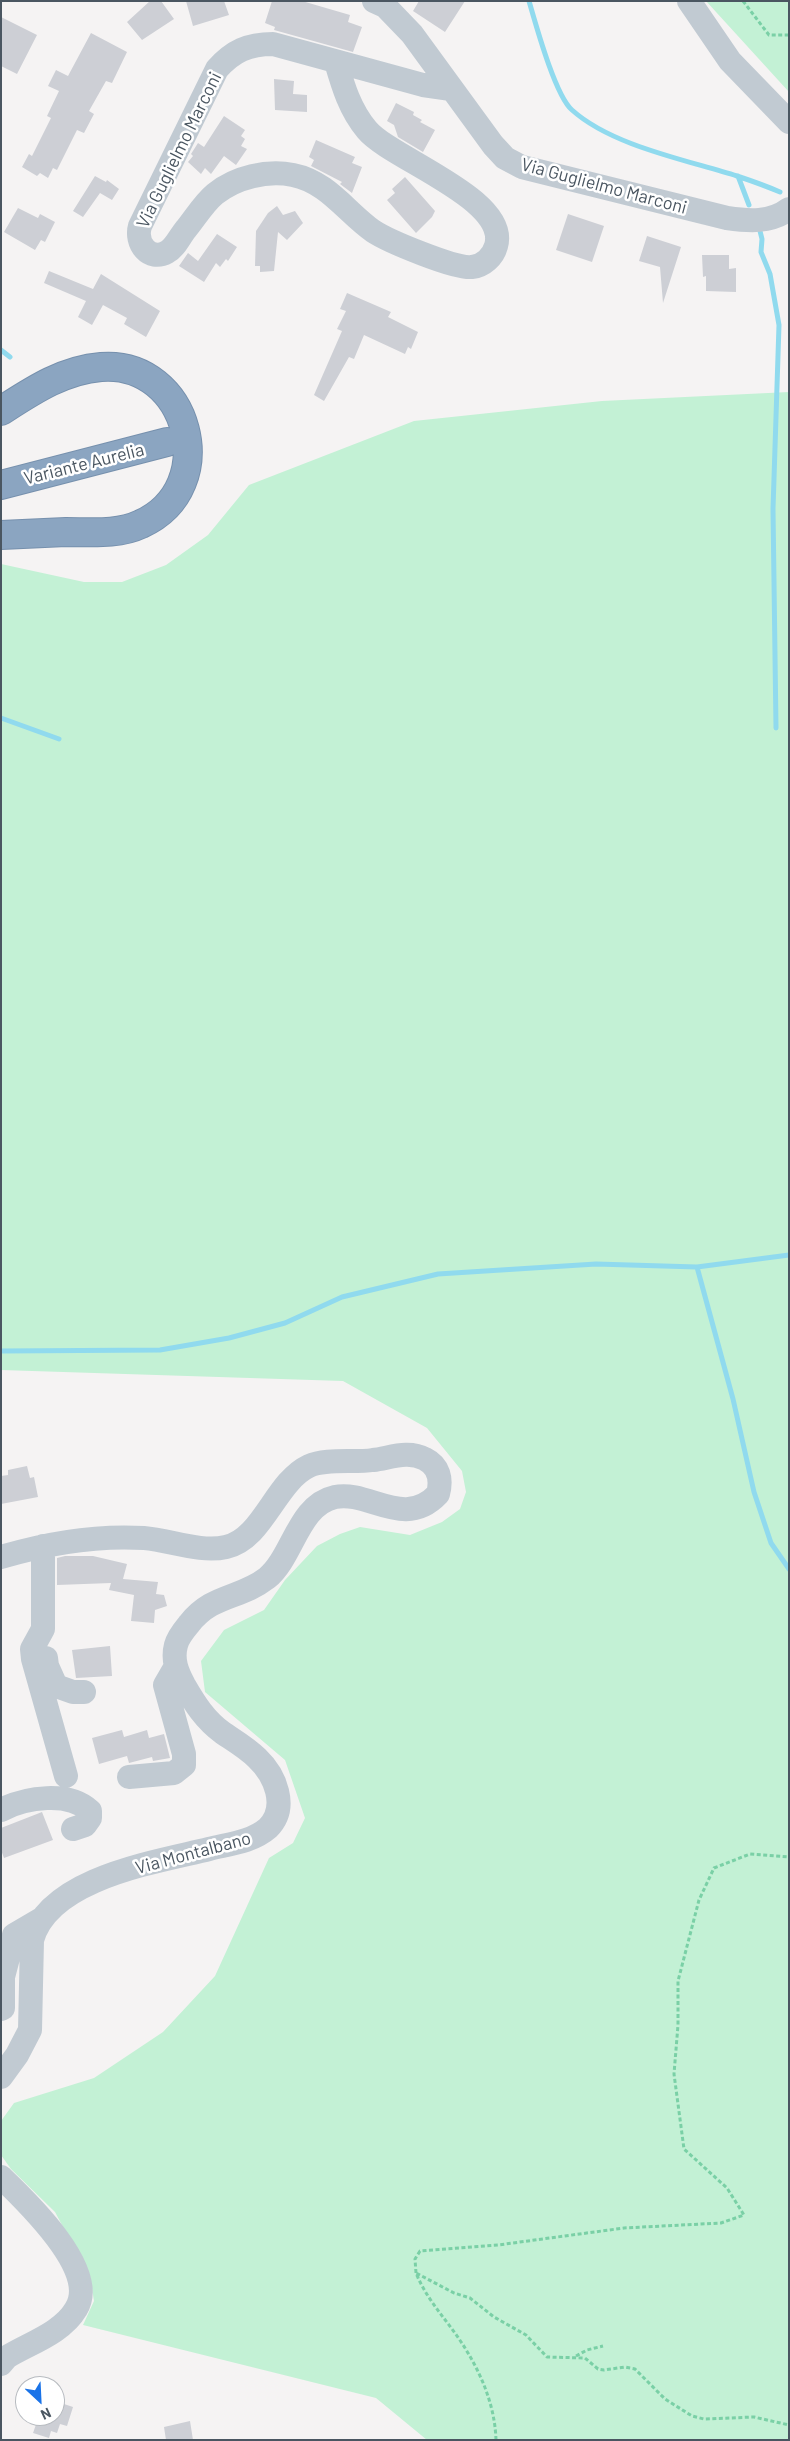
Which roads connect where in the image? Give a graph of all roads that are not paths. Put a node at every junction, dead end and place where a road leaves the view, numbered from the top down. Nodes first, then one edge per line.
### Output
1 (374, 1) edge
2 (689, 1) edge
3 (336, 62) junction
4 (452, 88) junction
5 (789, 122) edge
6 (789, 209) edge
7 (1, 412) edge
8 (168, 442) dead end
9 (29, 478) junction
10 (1, 485) edge
11 (1, 491) edge
12 (1, 535) edge
13 (42, 1546) junction
14 (1, 1557) edge
15 (43, 1629) junction
16 (176, 1666) junction
17 (84, 1692) dead end
18 (66, 1776) dead end
19 (129, 1777) dead end
20 (1, 1810) edge
21 (73, 1829) dead end
22 (43, 1918) junction
23 (1, 2009) edge
24 (4, 2070) edge
25 (1, 2177) edge
26 (1, 2364) edge

1 - 4 street, Via Guglielmo Marconi
2 - 5 street
3 - 3 street, Via Guglielmo Marconi
3 - 4 street, Via Guglielmo Marconi
4 - 6 street, Via Guglielmo Marconi
7 - 12 highway
8 - 9 highway, Variante Aurelia
9 - 10 highway, Variante Aurelia
9 - 11 highway
13 - 14 street
13 - 15 street
13 - 16 street
15 - 17 street
15 - 18 street
16 - 19 street
16 - 22 street, Via Montalbano
20 - 21 street
22 - 23 street
22 - 24 street, Via Montalbano
25 - 26 street

